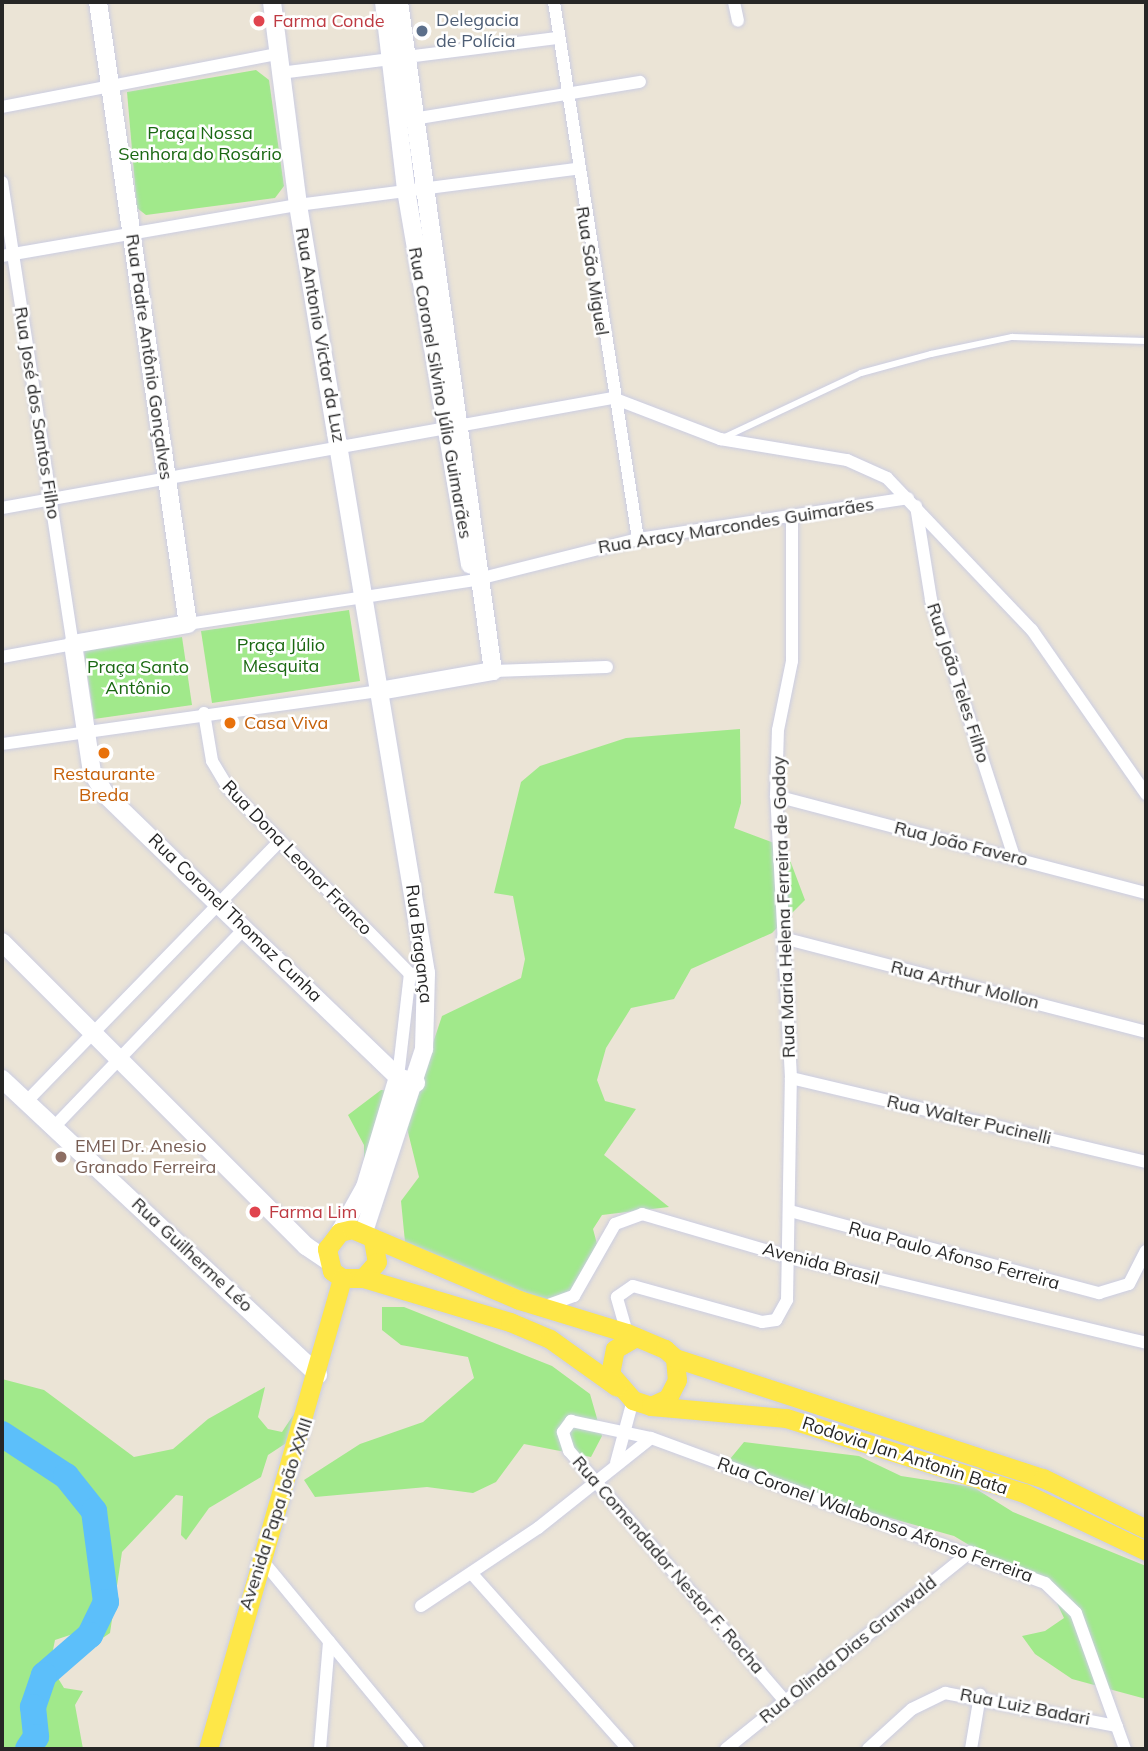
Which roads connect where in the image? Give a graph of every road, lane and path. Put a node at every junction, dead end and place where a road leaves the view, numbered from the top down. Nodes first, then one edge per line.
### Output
1 (99, 2) edge
2 (272, 2) edge
3 (384, 2) edge
4 (399, 2) edge
5 (554, 2) edge
6 (734, 2) edge
7 (738, 21) dead end
8 (559, 38) junction
9 (278, 54) junction
10 (398, 63) junction
11 (280, 73) junction
12 (640, 82) dead end
13 (109, 89) junction
14 (568, 93) junction
15 (2, 107) edge
16 (414, 119) junction
17 (576, 169) junction
18 (2, 182) edge
19 (414, 189) junction
20 (298, 205) junction
21 (131, 234) junction
22 (7, 255) edge
23 (1146, 341) edge
24 (613, 398) junction
25 (453, 426) junction
26 (720, 439) junction
27 (338, 446) junction
28 (167, 475) junction
29 (50, 499) junction
30 (912, 502) junction
31 (2, 509) edge
32 (792, 516) junction
33 (638, 539) junction
34 (480, 583) junction
35 (366, 597) junction
36 (188, 624) junction
37 (73, 645) junction
38 (2, 657) edge
39 (607, 667) dead end
40 (493, 671) junction
41 (379, 691) junction
42 (204, 713) junction
43 (84, 732) junction
44 (2, 744) edge
45 (1146, 794) edge
46 (776, 796) junction
47 (279, 842) junction
48 (1014, 857) junction
49 (1146, 893) edge
50 (218, 904) junction
51 (245, 928) junction
52 (783, 939) junction
53 (2, 942) edge
54 (418, 974) junction
55 (1146, 1032) edge
56 (95, 1034) junction
57 (122, 1062) junction
58 (398, 1077) junction
59 (791, 1078) junction
60 (2, 1079) edge
61 (416, 1083) junction
62 (26, 1102) junction
63 (54, 1127) junction
64 (1146, 1162) edge
65 (790, 1211) junction
66 (340, 1233) junction
67 (368, 1236) junction
68 (1146, 1251) edge
69 (789, 1257) junction
70 (327, 1260) junction
71 (342, 1278) junction
72 (363, 1278) junction
73 (541, 1307) junction
74 (632, 1335) junction
75 (1146, 1343) edge
76 (675, 1358) junction
77 (318, 1376) junction
78 (634, 1398) junction
79 (565, 1425) joint
80 (623, 1430) junction
81 (651, 1438) junction
82 (616, 1463) junction
83 (595, 1480) junction
84 (1146, 1529) edge
85 (1146, 1551) edge
86 (970, 1552) junction
87 (262, 1560) junction
88 (473, 1575) junction
89 (421, 1606) dead end
90 (329, 1641) junction
91 (980, 1695) junction
92 (785, 1701) junction
93 (1119, 1730) junction
94 (208, 1749) edge
95 (320, 1749) edge
96 (418, 1749) edge
97 (628, 1749) edge
98 (726, 1749) edge
99 (868, 1749) edge
100 (971, 1749) edge
101 (1116, 1749) edge
102 (1125, 1749) edge

1 - 13 street, Rua Padre Antônio Gonçalves
2 - 9 street, Rua Antonio Victor da Luz
3 - 10 street
4 - 10 street
5 - 8 street, Rua São Miguel
6 - 7 street
8 - 10 street
8 - 14 street, Rua São Miguel
9 - 11 street, Rua Antonio Victor da Luz
9 - 13 street
10 - 11 street
10 - 16 street
10 - 19 street
11 - 20 street, Rua Antonio Victor da Luz
12 - 14 street
13 - 15 street
13 - 21 street, Rua Padre Antônio Gonçalves
14 - 16 street
14 - 17 street, Rua São Miguel
16 - 19 street
17 - 19 street
17 - 24 street, Rua São Miguel
18 - 22 street, Rua José dos Santos Filho
19 - 20 street
19 - 25 street, Rua Coronel Silvino Júlio Guimarães
20 - 21 street
20 - 27 street, Rua Antonio Victor da Luz
21 - 22 street
21 - 28 street, Rua Padre Antônio Gonçalves
22 - 29 street, Rua José dos Santos Filho
23 - 26 lane
24 - 25 street
24 - 26 street
24 - 33 street, Rua São Miguel
25 - 27 street
25 - 34 street, Rua Coronel Silvino Júlio Guimarães
26 - 30 street
27 - 28 street
27 - 35 street, Rua Antonio Victor da Luz
28 - 29 street
28 - 36 street, Rua Padre Antônio Gonçalves
29 - 31 street
29 - 37 street, Rua José dos Santos Filho
30 - 32 street, Rua Aracy Marcondes Guimarães
30 - 45 street
30 - 48 street, Rua João Teles Filho
32 - 33 street, Rua Aracy Marcondes Guimarães
32 - 46 street, Rua Maria Helena Ferreira de Godoy
33 - 34 street, Rua Aracy Marcondes Guimarães
34 - 35 street, Rua Aracy Marcondes Guimarães
34 - 40 street, Rua Coronel Silvino Júlio Guimarães
35 - 36 street
35 - 41 street
36 - 37 street
37 - 38 street
37 - 43 street
39 - 40 street
40 - 41 street
41 - 42 street
41 - 54 street, Rua Bragança
42 - 43 street
42 - 47 street, Rua Dona Leonor Franco
43 - 44 street
43 - 50 street, Rua Coronel Thomaz Cunha
46 - 48 street, Rua João Favero
46 - 52 street, Rua Maria Helena Ferreira de Godoy
47 - 50 street
47 - 54 street, Rua Dona Leonor Franco
48 - 49 street, Rua João Favero
50 - 51 street, Rua Coronel Thomaz Cunha
50 - 56 street
51 - 57 street
51 - 58 street, Rua Coronel Thomaz Cunha
52 - 55 street, Rua Arthur Mollon
52 - 59 street, Rua Maria Helena Ferreira de Godoy
53 - 56 street
54 - 58 street, Rua Bragança
54 - 61 street, Rua Bragança
56 - 57 street
56 - 62 street
57 - 63 street
57 - 70 street
58 - 61 street, Rua Coronel Thomaz Cunha
58 - 66 street, Rua Bragança
59 - 64 street, Rua Walter Pucinelli
59 - 65 street, Rua Maria Helena Ferreira de Godoy
60 - 62 street, Rua Guilherme Léo
61 - 67 street, Rua Bragança
62 - 63 street, Rua Guilherme Léo
63 - 77 street, Rua Guilherme Léo
65 - 68 street, Rua Paulo Afonso Ferreira
65 - 69 street, Rua Maria Helena Ferreira de Godoy
66 - 67 main road
66 - 70 main road
67 - 72 main road
67 - 73 main road
69 - 73 street, Avenida Brasil
69 - 74 street, Rua Maria Helena Ferreira de Godoy
69 - 75 street, Avenida Brasil
70 - 71 main road
71 - 72 main road
71 - 77 main road, Avenida Papa João XXIII
72 - 78 main road, Rodovia Jan Antonin Bata
73 - 74 main road
74 - 76 main road, Rodovia Jan Antonin Bata
74 - 78 main road
76 - 78 main road
76 - 84 main road, Rodovia Jan Antonin Bata
77 - 87 main road, Avenida Papa João XXIII
78 - 80 street
78 - 85 main road, Rodovia Jan Antonin Bata
79 - 80 street, Rua Coronel Walabonso Afonso Ferreira
79 - 83 street, Rua Comendador Nestor F. Rocha
80 - 81 street, Rua Coronel Walabonso Afonso Ferreira
80 - 82 street
81 - 82 street
81 - 86 street, Rua Coronel Walabonso Afonso Ferreira
82 - 83 street
83 - 88 street
83 - 92 street, Rua Comendador Nestor F. Rocha
86 - 92 street, Rua Olinda Dias Grunwald
86 - 93 street, Rua Coronel Walabonso Afonso Ferreira
87 - 90 street
87 - 94 main road, Avenida Papa João XXIII
88 - 89 street
88 - 97 street
90 - 95 street
90 - 96 street
91 - 93 street, Rua Luiz Badari
91 - 99 street, Rua Luiz Badari
91 - 100 street
92 - 98 street, Rua Olinda Dias Grunwald
93 - 101 street
93 - 102 street, Rua Coronel Walabonso Afonso Ferreira

